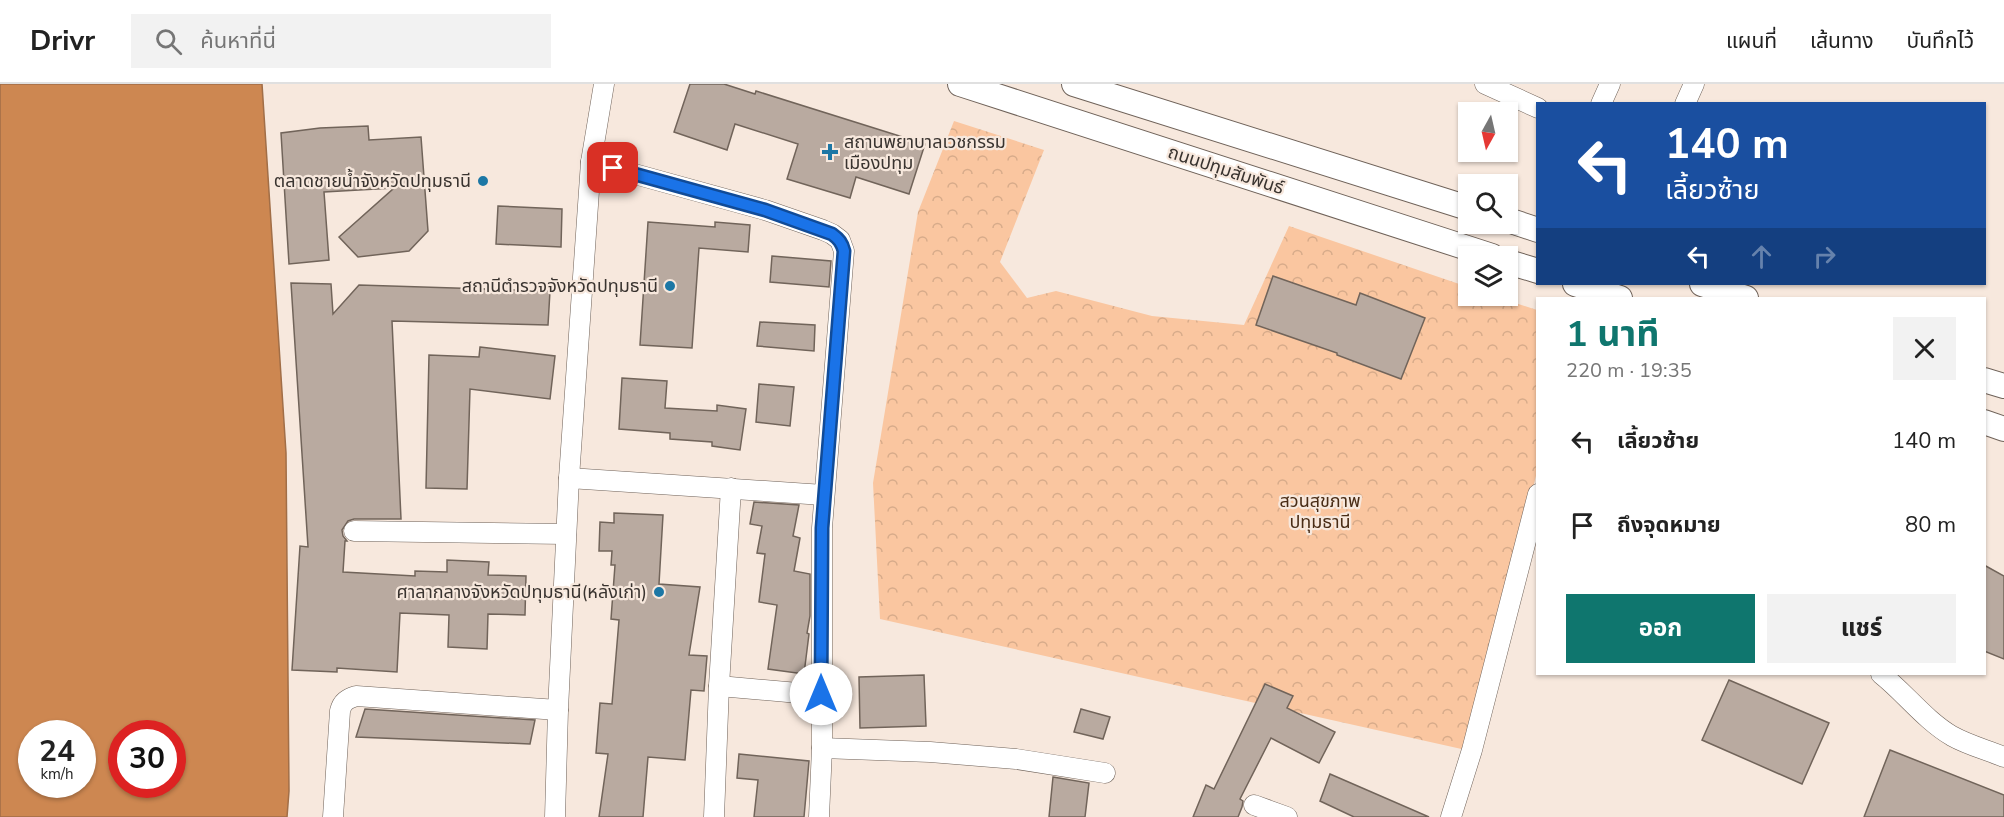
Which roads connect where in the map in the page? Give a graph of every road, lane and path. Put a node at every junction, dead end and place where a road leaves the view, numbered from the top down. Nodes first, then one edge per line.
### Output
1 (603, 84) edge
2 (960, 84) edge
3 (1074, 84) edge
4 (1485, 84) edge
5 (1610, 84) edge
6 (1694, 84) edge
7 (1602, 102) edge
8 (1686, 102) edge
9 (1536, 107) edge
10 (591, 162) junction
11 (1458, 205) edge
12 (1518, 223) edge
13 (1536, 229) edge
14 (1461, 246) edge
15 (1518, 265) edge
16 (1536, 270) edge
17 (1705, 285) edge
18 (1588, 289) edge
19 (1616, 297) edge
20 (1743, 297) edge
21 (1986, 381) edge
22 (2004, 386) edge
23 (1986, 423) edge
24 (2004, 429) edge
25 (569, 478) junction
26 (731, 488) junction
27 (824, 495) junction
28 (1536, 509) edge
29 (354, 531) dead end
30 (566, 534) junction
31 (1532, 539) edge
32 (1882, 675) edge
33 (719, 686) junction
34 (821, 694) junction
35 (558, 710) junction
36 (822, 748) junction
37 (2004, 758) edge
38 (1105, 773) dead end
39 (1254, 805) dead end
40 (333, 817) edge
41 (555, 817) edge
42 (714, 817) edge
43 (819, 817) edge
44 (1287, 817) edge
45 (1451, 817) edge

1 - 10 street
2 - 14 street, ถนนปทุมสัมพันธ์
3 - 11 street, ถนนปทุมสัมพันธ์
4 - 9 street
5 - 7 street
6 - 8 street
10 - 25 street
10 - 27 street
12 - 13 street
15 - 16 street
17 - 20 street
18 - 19 street
21 - 22 street
23 - 24 street
25 - 26 street
25 - 30 street
26 - 27 street
26 - 33 street
27 - 34 street
28 - 31 street
29 - 30 street
30 - 35 street
31 - 45 street
32 - 37 street
33 - 34 street
33 - 42 street
34 - 36 street
35 - 40 street
35 - 41 street
36 - 38 street
36 - 43 street
39 - 44 street

